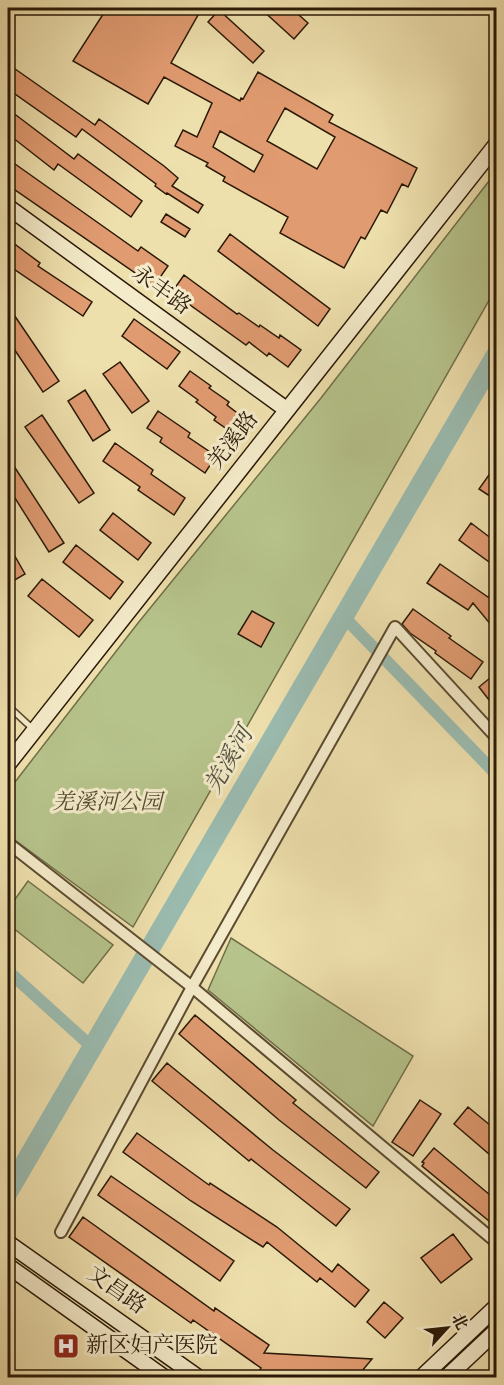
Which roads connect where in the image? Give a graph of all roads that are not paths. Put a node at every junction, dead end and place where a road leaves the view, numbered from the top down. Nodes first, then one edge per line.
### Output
1 (496, 145) edge
2 (8, 207) edge
3 (287, 410) junction
4 (8, 706) edge
5 (34, 730) junction
6 (496, 738) edge
7 (8, 764) edge
8 (8, 843) edge
9 (192, 987) junction
10 (60, 1232) dead end
11 (496, 1242) edge
12 (8, 1243) edge
13 (8, 1266) edge
14 (496, 1307) edge
15 (496, 1330) edge
16 (165, 1377) edge
17 (199, 1377) edge
18 (421, 1377) edge
19 (446, 1377) edge

1 - 3 street, 羌溪路
2 - 3 street, 永丰路
3 - 5 street, 羌溪路
4 - 5 lane
5 - 7 street, 羌溪路
6 - 9 street
8 - 9 street
9 - 10 street
9 - 11 street
12 - 17 street, 文昌路
13 - 16 street, 文昌路
14 - 18 street
15 - 19 street

